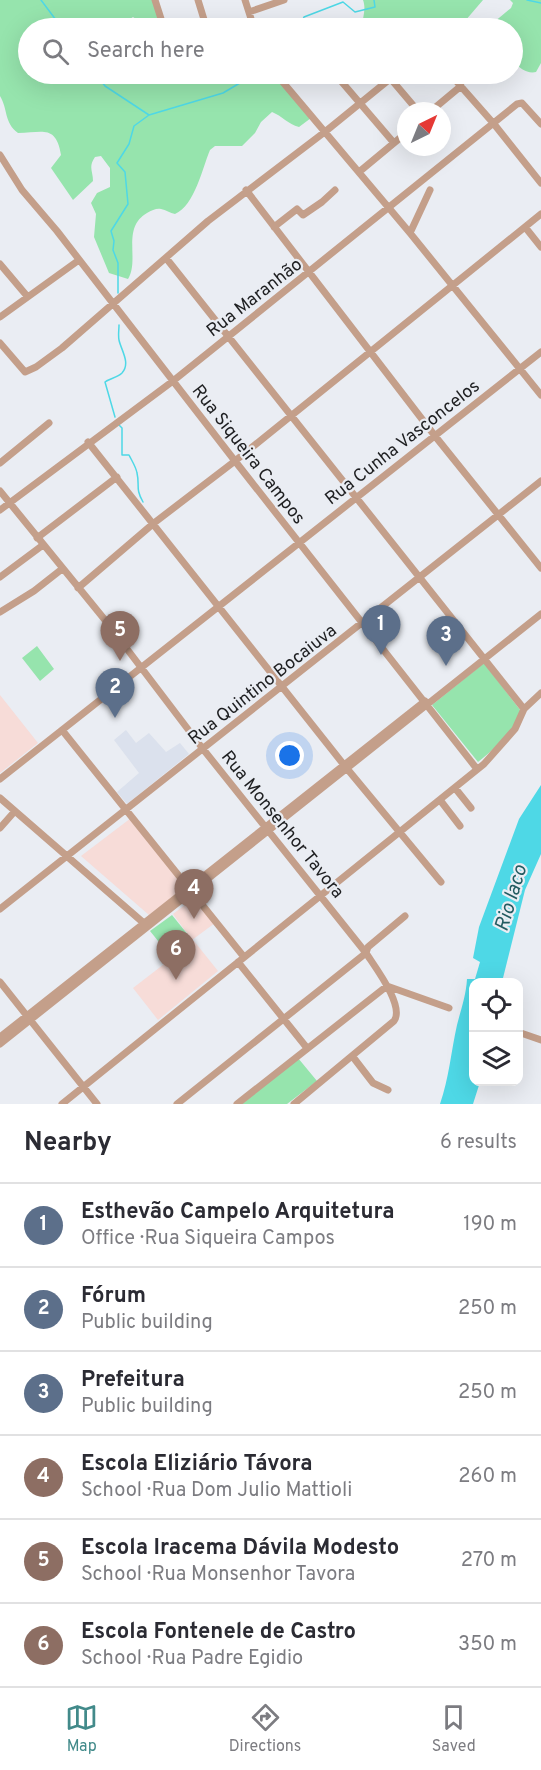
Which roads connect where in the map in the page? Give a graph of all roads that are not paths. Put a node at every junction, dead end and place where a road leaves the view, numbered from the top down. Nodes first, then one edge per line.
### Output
1 (155, 0) edge
2 (198, 0) edge
3 (245, 0) edge
4 (284, 0) edge
5 (249, 12) junction
6 (161, 18) edge
7 (204, 18) edge
8 (251, 18) edge
9 (285, 84) edge
10 (343, 84) edge
11 (384, 84) edge
12 (399, 84) edge
13 (460, 86) joint
14 (412, 102) edge
15 (441, 102) edge
16 (360, 104) junction
17 (494, 124) junction
18 (541, 124) edge
19 (326, 131) junction
20 (397, 140) edge
21 (394, 143) junction
22 (0, 155) edge
23 (359, 172) junction
24 (541, 183) edge
25 (246, 190) junction
26 (335, 190) dead end
27 (430, 190) dead end
28 (390, 208) junction
29 (541, 214) edge
30 (274, 227) junction
31 (525, 227) junction
32 (410, 233) junction
33 (541, 247) edge
34 (166, 258) junction
35 (79, 260) junction
36 (0, 264) edge
37 (308, 273) junction
38 (454, 285) junction
39 (27, 296) junction
40 (112, 304) junction
41 (0, 317) edge
42 (228, 336) junction
43 (0, 343) edge
44 (371, 352) junction
45 (541, 352) edge
46 (519, 368) junction
47 (172, 381) junction
48 (541, 395) edge
49 (291, 416) junction
50 (49, 423) dead end
51 (435, 436) junction
52 (88, 442) junction
53 (235, 461) junction
54 (0, 463) edge
55 (117, 477) junction
56 (541, 481) edge
57 (0, 491) edge
58 (357, 497) junction
59 (9, 503) junction
60 (0, 510) edge
61 (499, 514) junction
62 (154, 523) junction
63 (37, 538) junction
64 (299, 542) junction
65 (43, 545) junction
66 (541, 568) edge
67 (62, 569) junction
68 (0, 577) edge
69 (419, 578) junction
70 (78, 588) junction
71 (218, 607) junction
72 (0, 612) edge
73 (541, 614) edge
74 (362, 624) junction
75 (484, 659) junction
76 (140, 669) junction
77 (281, 686) junction
78 (541, 693) edge
79 (425, 704) junction
80 (524, 709) junction
81 (62, 730) junction
82 (203, 749) junction
83 (345, 767) junction
84 (477, 769) junction
85 (0, 779) edge
86 (455, 788) junction
87 (0, 798) edge
88 (440, 800) junction
89 (471, 808) dead end
90 (127, 810) junction
91 (15, 811) junction
92 (460, 826) dead end
93 (0, 828) edge
94 (268, 829) junction
95 (399, 831) junction
96 (66, 856) junction
97 (441, 882) dead end
98 (191, 889) junction
99 (320, 896) junction
100 (0, 909) edge
101 (405, 916) dead end
102 (146, 925) junction
103 (366, 953) junction
104 (244, 957) junction
105 (238, 962) junction
106 (0, 982) edge
107 (387, 986) junction
108 (449, 1008) dead end
109 (28, 1018) junction
110 (284, 1020) junction
111 (523, 1033) edge
112 (0, 1037) edge
113 (541, 1040) edge
114 (0, 1044) edge
115 (307, 1048) junction
116 (352, 1057) junction
117 (83, 1087) junction
118 (388, 1090) dead end
119 (62, 1104) edge
120 (97, 1104) edge
121 (177, 1104) edge
122 (237, 1104) edge
123 (294, 1104) edge

1 - 6 street
2 - 7 street
3 - 5 street
4 - 5 street
5 - 8 street
9 - 19 street
10 - 16 street
11 - 16 street
12 - 14 street
13 - 15 street
13 - 17 street
16 - 19 street
16 - 21 street
17 - 18 street, Rua Maranhão
17 - 24 street
17 - 28 street, Rua Maranhão
19 - 23 street
19 - 25 street
20 - 21 street
21 - 23 street
22 - 35 street, Rua Siqueira Campos
23 - 28 street
25 - 30 street
25 - 34 street
26 - 30 street
27 - 32 street
28 - 32 street
28 - 37 street, Rua Maranhão
29 - 31 street
30 - 37 street
31 - 33 street
31 - 38 street
32 - 38 street
34 - 40 street
34 - 42 street
35 - 39 street
35 - 40 street, Rua Siqueira Campos
36 - 39 street
37 - 42 street, Rua Maranhão
37 - 44 street
38 - 44 street
38 - 46 street
39 - 41 street
40 - 43 street
40 - 47 street, Rua Siqueira Campos
42 - 47 street, Rua Maranhão
42 - 49 street
44 - 49 street
44 - 51 street
45 - 46 street, Rua Cunha Vasconcelos
46 - 48 street
46 - 51 street, Rua Cunha Vasconcelos
47 - 52 street, Rua Maranhão
47 - 53 street, Rua Siqueira Campos
49 - 53 street
49 - 58 street
50 - 54 street
51 - 58 street, Rua Cunha Vasconcelos
51 - 61 street
52 - 55 street
52 - 59 street, Rua Maranhão
53 - 62 street
53 - 64 street, Rua Siqueira Campos
55 - 62 street
55 - 63 street
56 - 61 street, Rua Quintino Bocaiuva
57 - 59 street, Rua Monsenhor Tavora
58 - 64 street, Rua Cunha Vasconcelos
58 - 69 street
59 - 60 street, Rua Maranhão
59 - 63 street, Rua Monsenhor Tavora
61 - 66 street
61 - 69 street, Rua Quintino Bocaiuva
62 - 70 street
62 - 71 street
63 - 65 street, Rua Monsenhor Tavora
64 - 71 street, Rua Cunha Vasconcelos
64 - 74 street, Rua Siqueira Campos
65 - 67 street, Rua Monsenhor Tavora
65 - 68 street
67 - 70 street, Rua Monsenhor Tavora
67 - 72 street
69 - 74 street, Rua Quintino Bocaiuva
69 - 75 street
70 - 76 street, Rua Monsenhor Tavora
71 - 76 street, Rua Cunha Vasconcelos
71 - 77 street
73 - 75 street
74 - 77 street, Rua Quintino Bocaiuva
74 - 79 street, Rua Siqueira Campos
75 - 79 street
75 - 80 street
76 - 81 street, Rua Cunha Vasconcelos
76 - 82 street, Rua Monsenhor Tavora
77 - 82 street, Rua Quintino Bocaiuva
77 - 83 street
78 - 80 street
79 - 83 street
79 - 84 street, Rua Siqueira Campos
80 - 84 street
81 - 85 street, Rua Cunha Vasconcelos
81 - 90 street
82 - 90 street, Rua Quintino Bocaiuva
82 - 94 street, Rua Monsenhor Tavora
83 - 94 street
83 - 95 street
84 - 86 street
86 - 88 street
86 - 89 street
87 - 91 street
88 - 92 street
88 - 95 street
90 - 96 street, Rua Quintino Bocaiuva
90 - 98 street
91 - 93 street
91 - 96 street
94 - 98 street
94 - 99 street, Rua Monsenhor Tavora
95 - 97 street
95 - 99 street
96 - 100 street, Rua Quintino Bocaiuva
96 - 102 street
98 - 102 street
98 - 104 street
99 - 103 street, Rua Monsenhor Tavora
99 - 104 street
101 - 103 street
102 - 109 street
103 - 107 street, Rua Monsenhor Tavora
103 - 110 street
104 - 105 street
105 - 110 street
105 - 117 street
106 - 109 street
107 - 108 street
107 - 115 street
107 - 116 street, Rua Monsenhor Tavora
109 - 112 street
109 - 114 street
109 - 117 street
110 - 115 street
110 - 121 street
111 - 113 street
115 - 122 street
116 - 118 street
116 - 123 street
117 - 119 street
117 - 120 street

